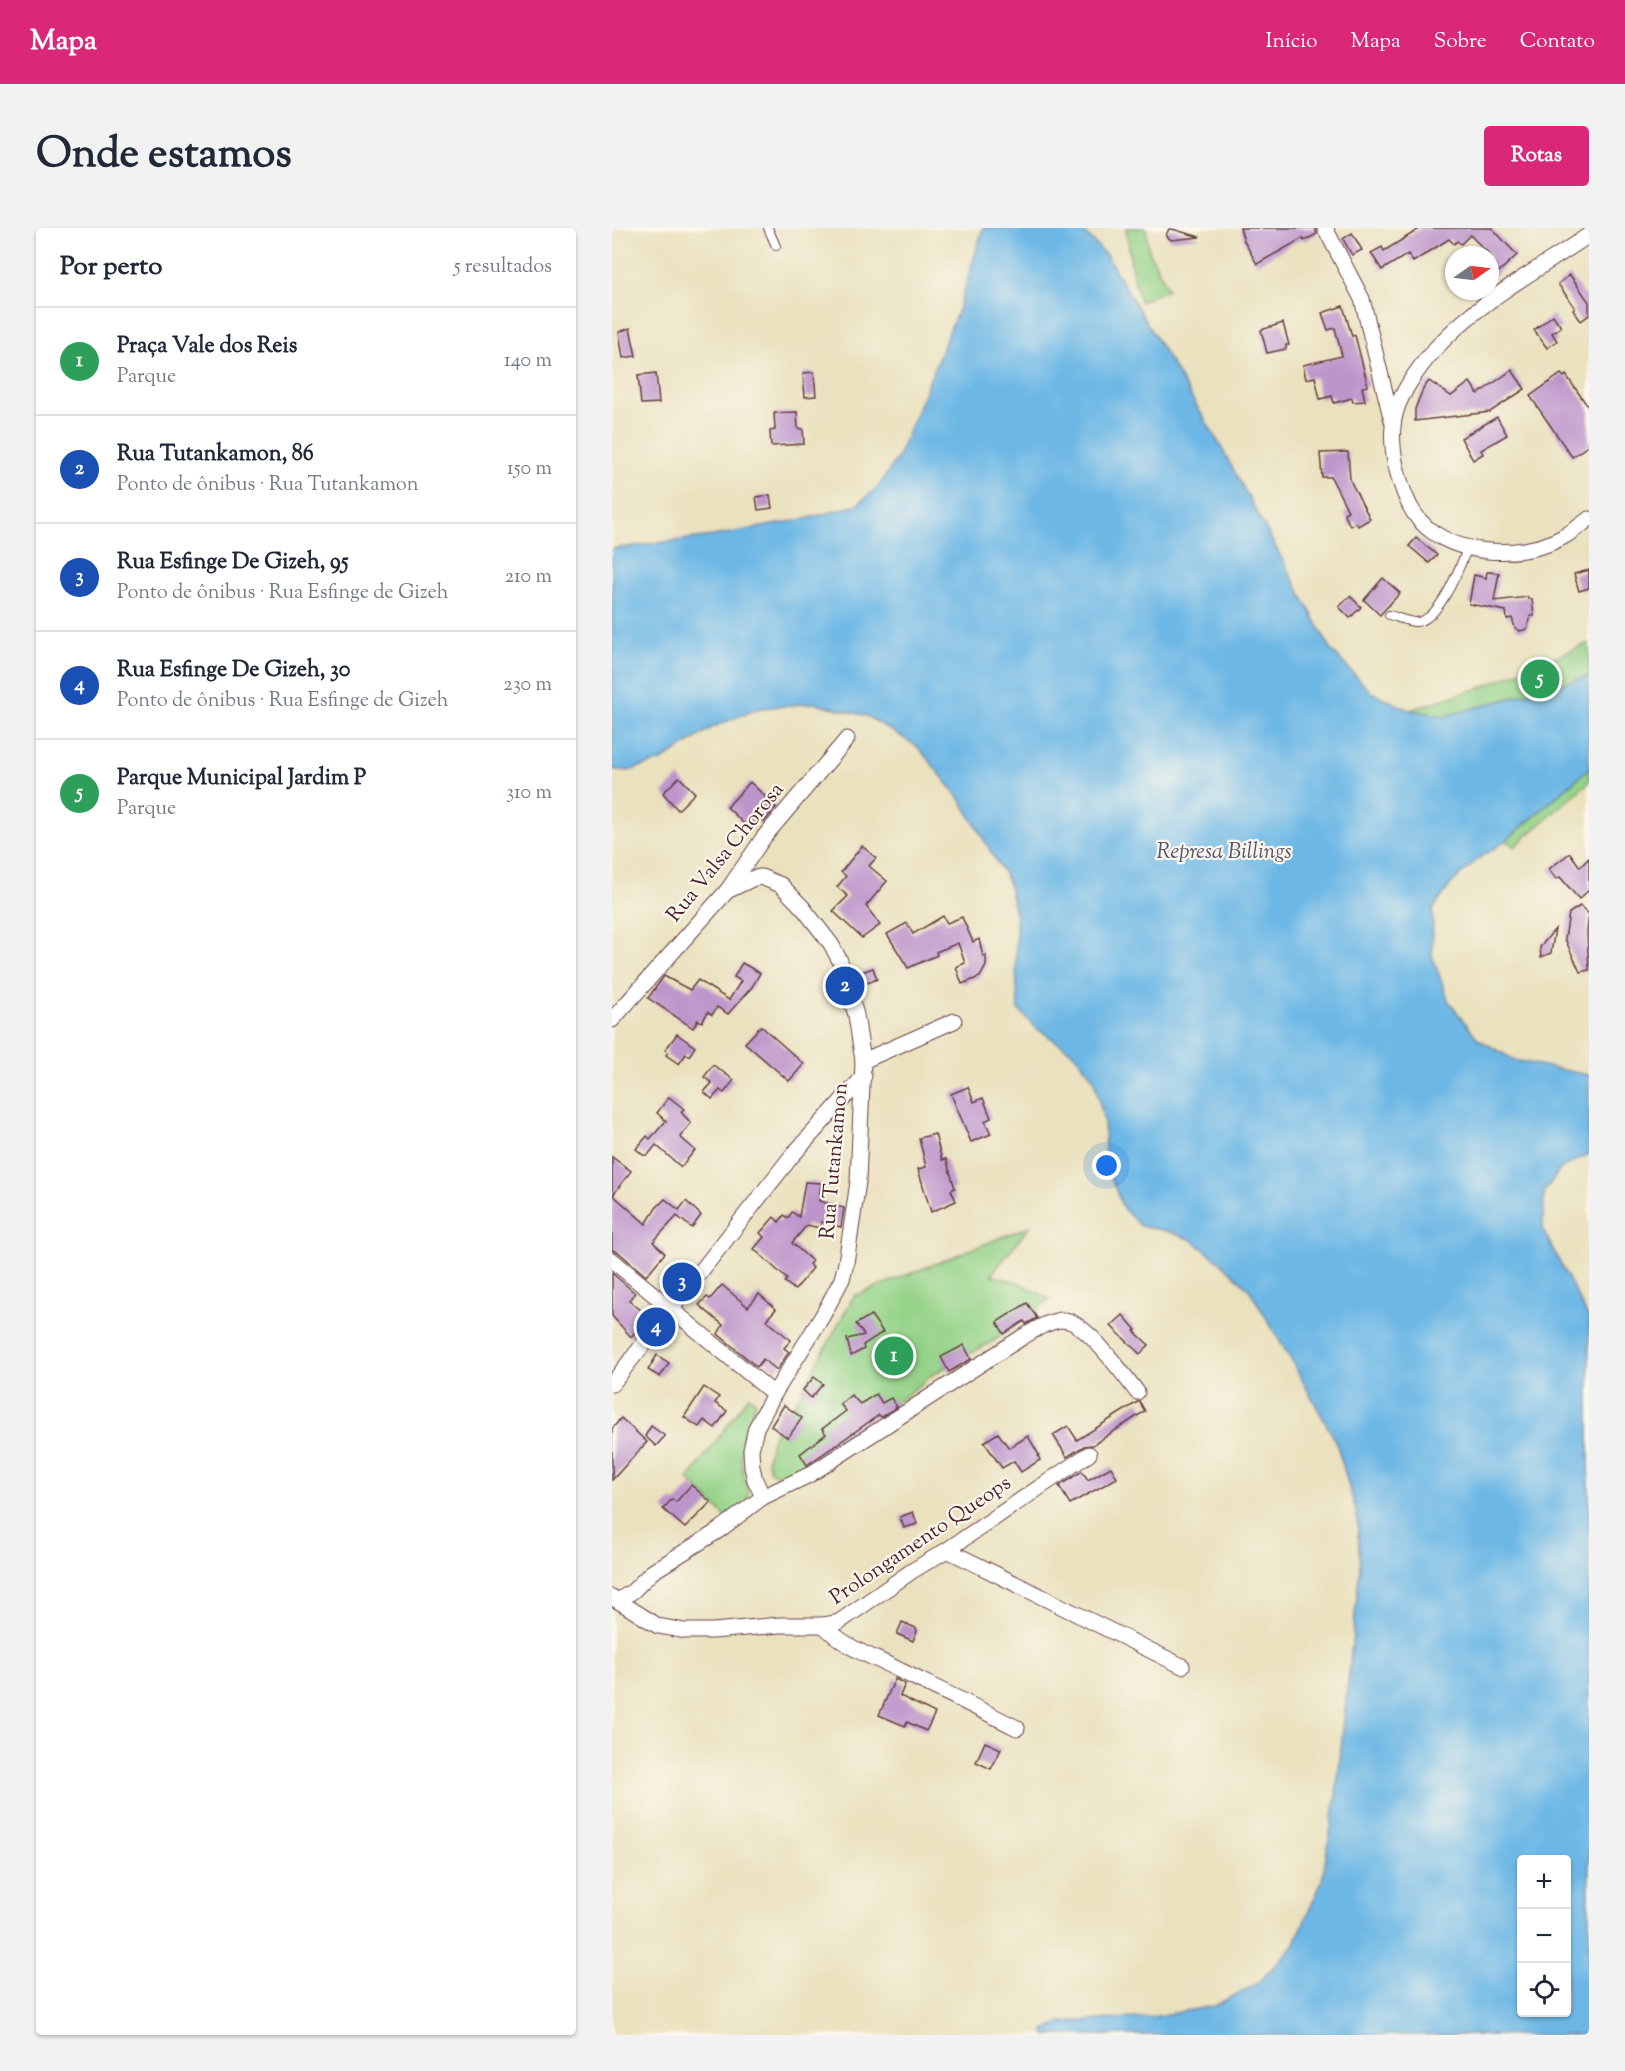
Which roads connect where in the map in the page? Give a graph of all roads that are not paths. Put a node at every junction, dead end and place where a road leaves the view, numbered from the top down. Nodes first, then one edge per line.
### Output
1 (768, 228) edge
2 (1325, 228) edge
3 (1589, 235) edge
4 (776, 246) dead end
5 (1392, 421) junction
6 (1589, 519) edge
7 (1468, 547) junction
8 (1389, 615) dead end
9 (847, 739) dead end
10 (727, 891) junction
11 (612, 1020) edge
12 (954, 1021) dead end
13 (863, 1069) junction
14 (612, 1260) edge
15 (671, 1309) junction
16 (612, 1384) edge
17 (1137, 1392) dead end
18 (774, 1394) junction
19 (1089, 1454) dead end
20 (763, 1497) junction
21 (946, 1550) junction
22 (615, 1599) edge
23 (823, 1625) junction
24 (1182, 1666) dead end
25 (1017, 1728) dead end

1 - 4 lane
2 - 5 street
3 - 5 street
5 - 7 street
6 - 7 street
7 - 8 lane
9 - 10 street, Rua Valsa Chorosa
10 - 11 street, Rua Valsa Chorosa
10 - 13 street, Rua Tutankamon
12 - 13 street
13 - 15 street
13 - 18 street, Rua Tutankamon
14 - 15 street
15 - 16 street
15 - 18 street
17 - 20 street
18 - 20 street, Rua Tutankamon
19 - 21 street, Prolongamento Queops
20 - 22 street
21 - 23 street, Prolongamento Queops
21 - 24 street
22 - 23 street, Prolongamento Queops
23 - 25 street

